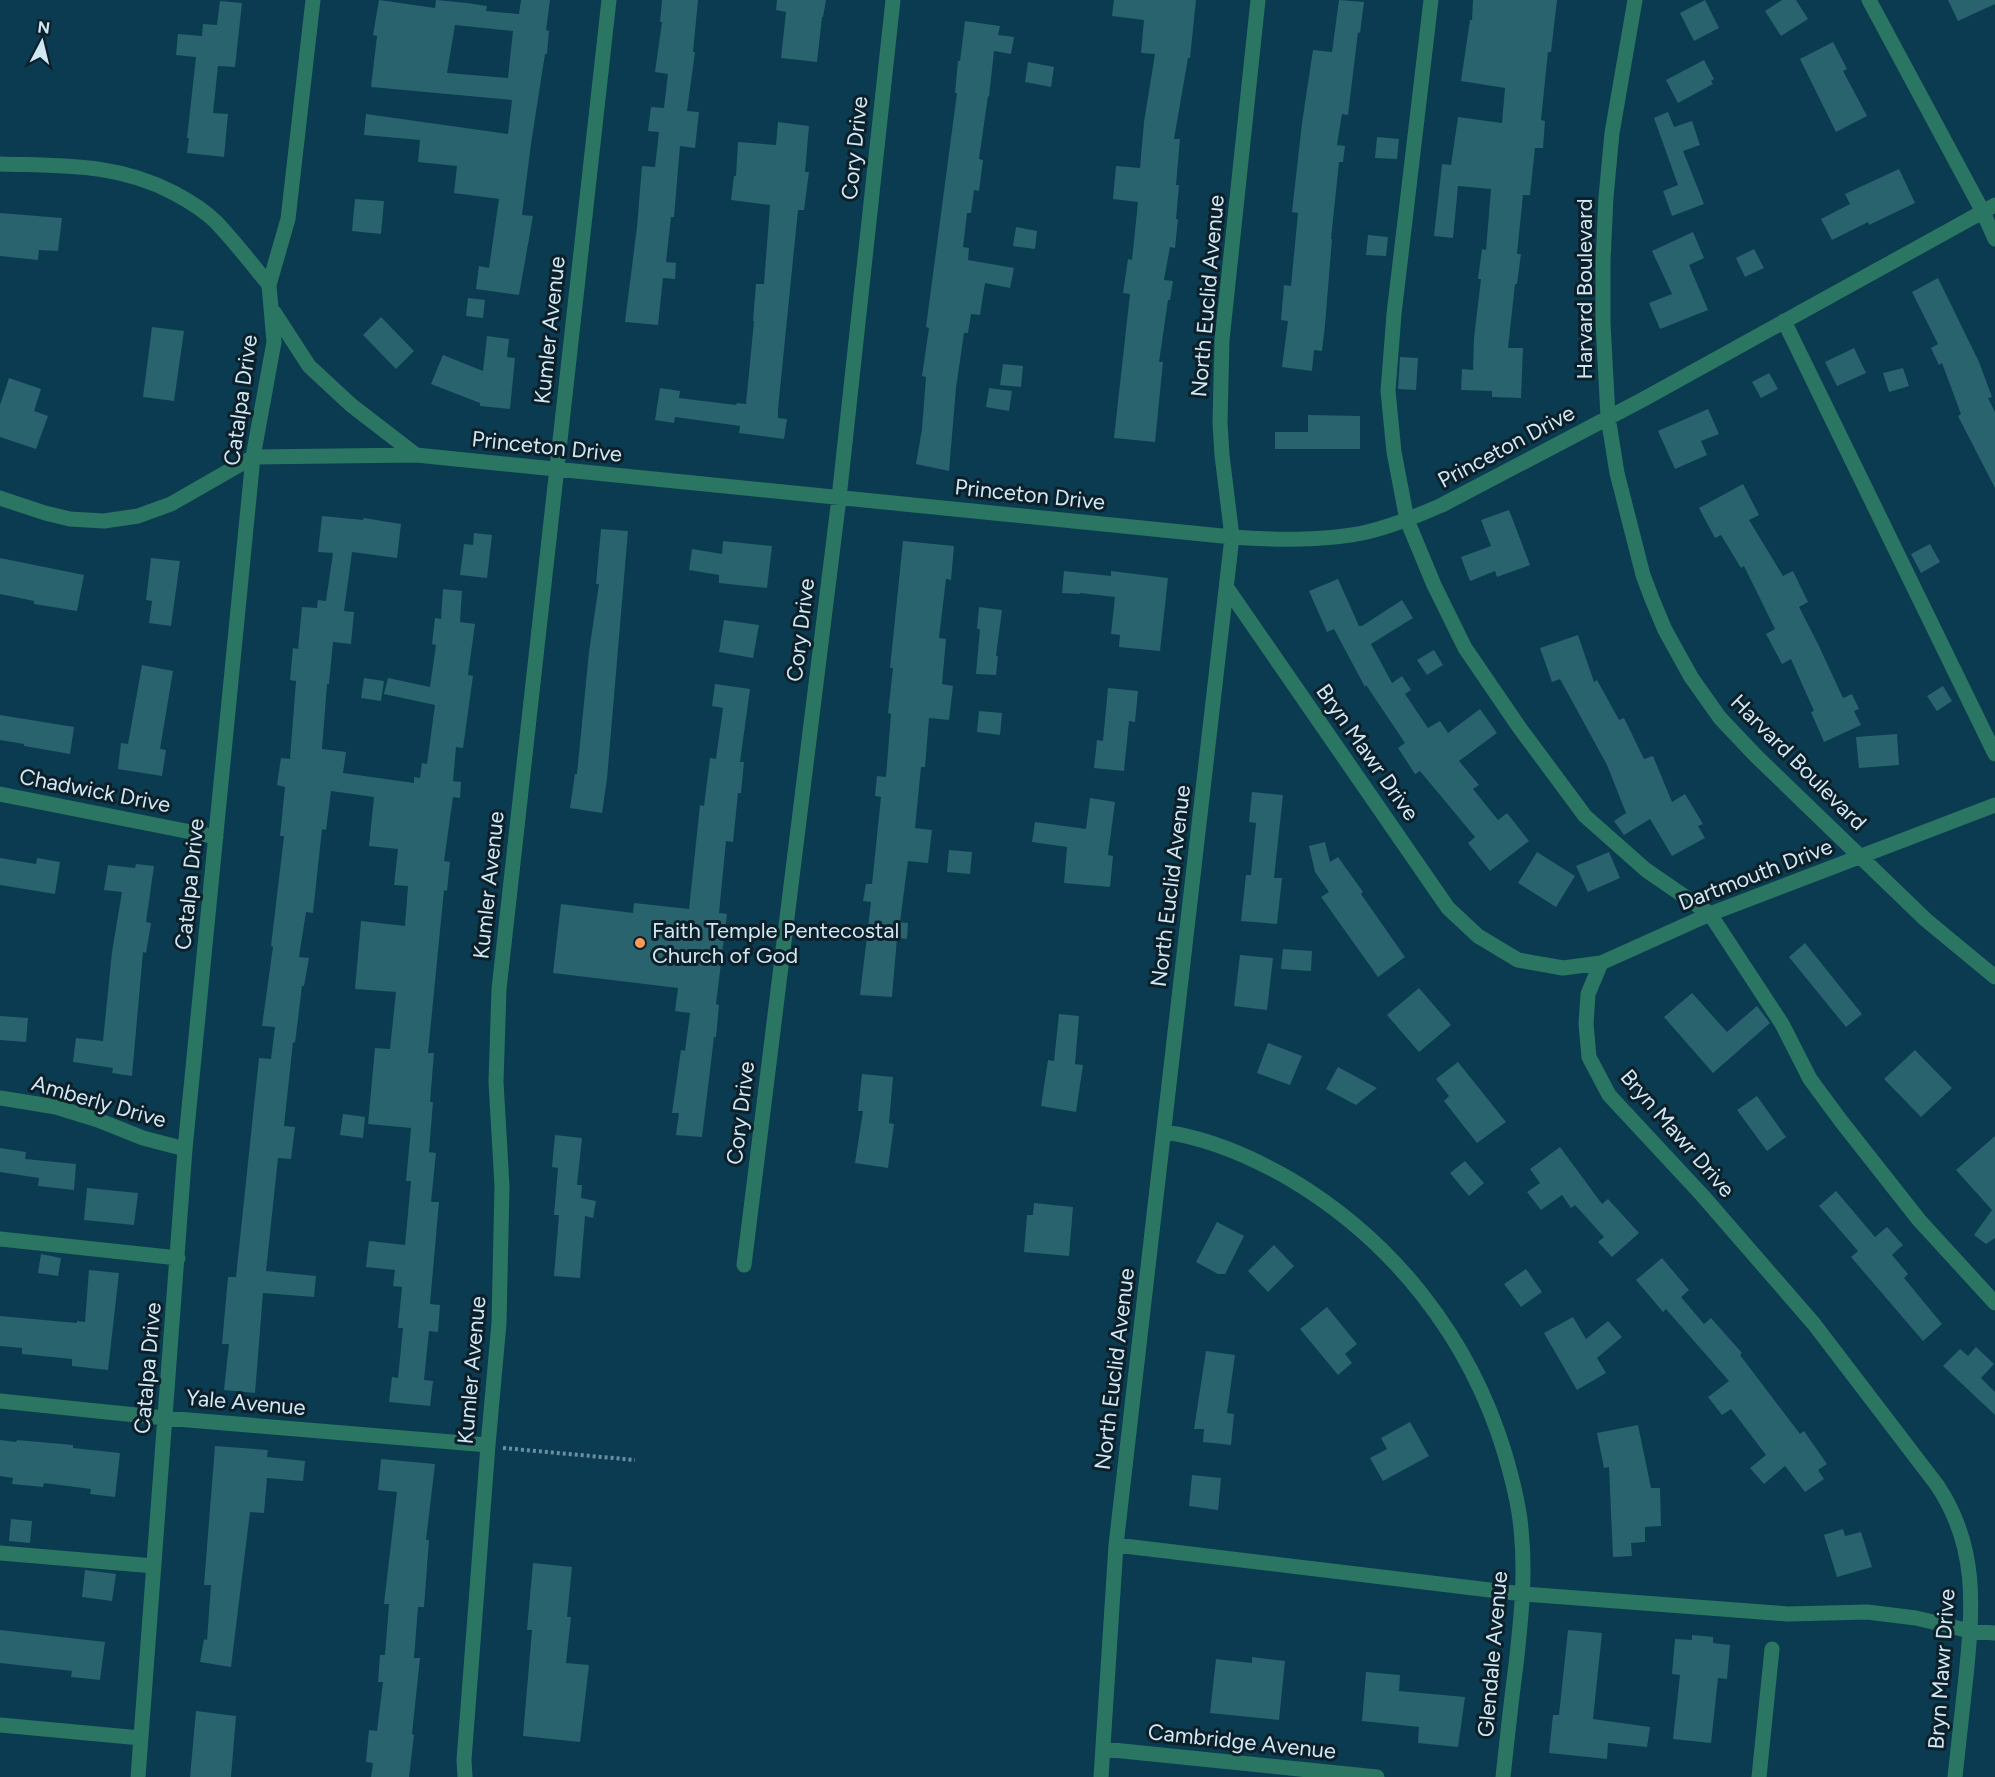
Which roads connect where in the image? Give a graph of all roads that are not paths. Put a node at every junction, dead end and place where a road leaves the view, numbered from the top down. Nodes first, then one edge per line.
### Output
1 (313, 0) edge
2 (609, 0) edge
3 (893, 0) edge
4 (1258, 0) edge
5 (1431, 0) edge
6 (1635, 0) edge
7 (1869, 0) edge
8 (0, 164) edge
9 (1989, 209) edge
10 (1995, 239) edge
11 (269, 285) junction
12 (273, 309) junction
13 (1784, 321) junction
14 (1608, 417) junction
15 (416, 455) junction
16 (253, 457) junction
17 (557, 470) junction
18 (0, 498) edge
19 (839, 498) junction
20 (1407, 520) junction
21 (1232, 537) junction
22 (1227, 588) junction
23 (1995, 754) edge
24 (0, 794) edge
25 (1995, 805) edge
26 (216, 837) junction
27 (1861, 857) junction
28 (1710, 914) junction
29 (1601, 963) junction
30 (1995, 977) edge
31 (0, 1098) edge
32 (1164, 1132) junction
33 (186, 1149) junction
34 (0, 1239) edge
35 (178, 1258) junction
36 (744, 1265) dead end
37 (1995, 1303) edge
38 (0, 1401) edge
39 (165, 1418) junction
40 (488, 1445) junction
41 (1116, 1545) junction
42 (0, 1553) edge
43 (154, 1566) junction
44 (1523, 1594) junction
45 (1970, 1631) junction
46 (1995, 1633) edge
47 (1772, 1649) dead end
48 (0, 1725) edge
49 (141, 1738) junction
50 (1103, 1749) junction
51 (138, 1777) edge
52 (465, 1777) edge
53 (1101, 1777) edge
54 (1377, 1777) edge
55 (1503, 1777) edge
56 (1759, 1777) edge
57 (1955, 1777) edge

1 - 11 street, Catalpa Drive
2 - 17 street, Kumler Avenue
3 - 19 street, Cory Drive
4 - 21 street, North Euclid Avenue
5 - 20 street
6 - 14 street, Harvard Boulevard
7 - 9 street
8 - 11 street
9 - 10 street
9 - 13 street, Princeton Drive
11 - 12 street, Catalpa Drive
12 - 15 street
12 - 16 street, Catalpa Drive
13 - 14 street, Princeton Drive
13 - 23 street
14 - 20 street, Princeton Drive
14 - 27 street, Harvard Boulevard
15 - 16 street, Princeton Drive
15 - 17 street, Princeton Drive
16 - 18 street, Princeton Drive
16 - 26 street, Catalpa Drive
17 - 19 street, Princeton Drive
17 - 40 street, Kumler Avenue
19 - 21 street, Princeton Drive
19 - 36 street, Cory Drive
20 - 21 street, Princeton Drive
20 - 28 street
21 - 22 street, North Euclid Avenue
22 - 29 street, Bryn Mawr Drive
22 - 32 street, North Euclid Avenue
24 - 26 street, Chadwick Drive
25 - 27 street, Dartmouth Drive
26 - 33 street, Catalpa Drive
27 - 28 street, Dartmouth Drive
27 - 30 street, Harvard Boulevard
28 - 29 street, Dartmouth Drive
28 - 37 street
29 - 45 street, Bryn Mawr Drive
31 - 33 street, Amberly Drive
32 - 41 street, North Euclid Avenue
32 - 44 street, Glendale Avenue
33 - 35 street, Catalpa Drive
34 - 35 street
35 - 39 street, Catalpa Drive
38 - 39 street, Yale Avenue
39 - 40 street, Yale Avenue
39 - 43 street, Catalpa Drive
40 - 52 street, Kumler Avenue
41 - 44 street
41 - 50 street, North Euclid Avenue
42 - 43 street
43 - 49 street, Catalpa Drive
44 - 45 street
44 - 55 street, Glendale Avenue
45 - 46 street
45 - 57 street, Bryn Mawr Drive
47 - 56 street
48 - 49 street
49 - 51 street, Catalpa Drive
50 - 53 street, North Euclid Avenue
50 - 54 street, Cambridge Avenue

